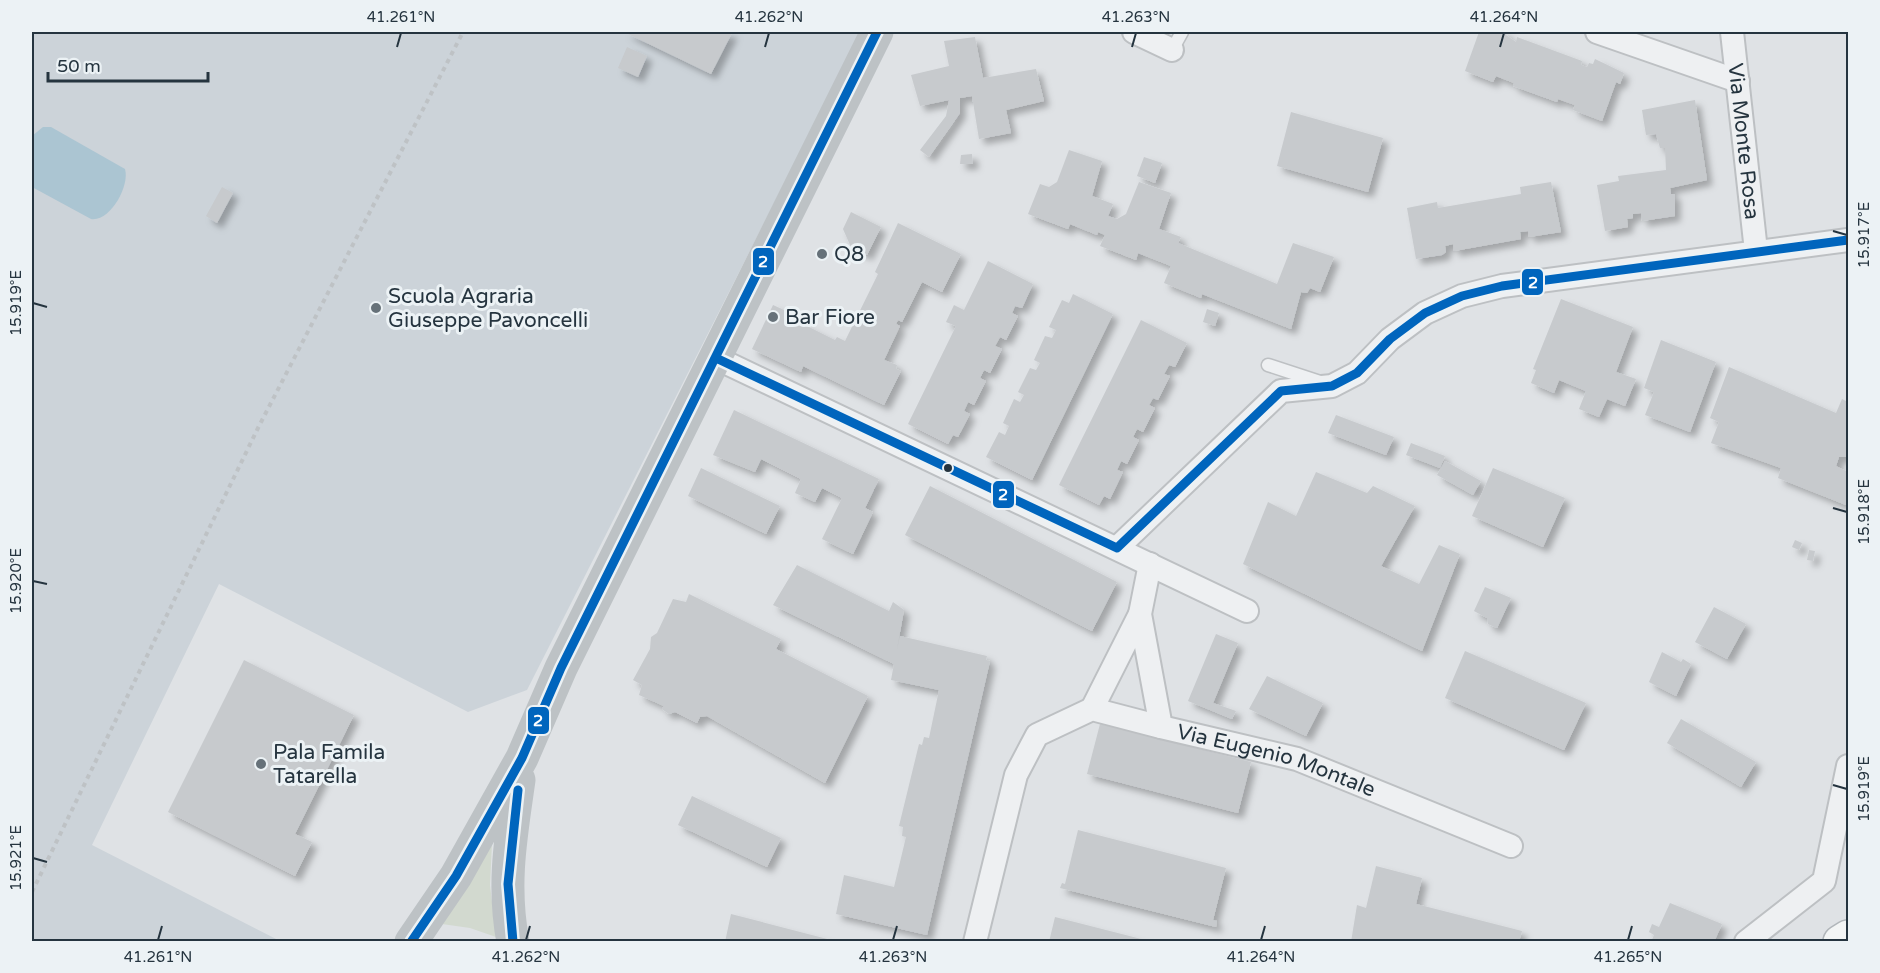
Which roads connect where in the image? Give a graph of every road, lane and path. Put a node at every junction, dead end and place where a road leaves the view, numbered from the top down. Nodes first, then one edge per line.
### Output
1 (463, 32) edge
2 (877, 32) edge
3 (1134, 32) edge
4 (1597, 32) edge
5 (1732, 32) edge
6 (1177, 41) edge
7 (1738, 81) junction
8 (1848, 240) edge
9 (1756, 251) junction
10 (716, 358) junction
11 (1268, 364) dead end
12 (1332, 386) junction
13 (1117, 548) junction
14 (1150, 564) junction
15 (1246, 611) dead end
16 (1140, 614) junction
17 (1092, 709) junction
18 (1161, 727) junction
19 (522, 758) junction
20 (1848, 766) edge
21 (1511, 846) dead end
22 (32, 892) edge
23 (1848, 937) edge
24 (411, 942) edge
25 (513, 942) edge
26 (975, 942) edge
27 (1746, 942) edge
28 (1840, 942) edge

1 - 22 path
2 - 10 main road
3 - 6 street
4 - 7 street
5 - 7 street, Via Monte Rosa
7 - 9 street, Via Monte Rosa
8 - 9 street
9 - 12 street
10 - 13 street
10 - 19 main road
11 - 12 lane
12 - 13 street
13 - 14 street
14 - 15 street
14 - 16 street, Via Eugenio Montale
16 - 17 street
16 - 18 street, Via Eugenio Montale
17 - 18 street
17 - 26 street
18 - 21 street, Via Eugenio Montale
19 - 24 main road
19 - 25 main road
20 - 27 street
23 - 28 highway

